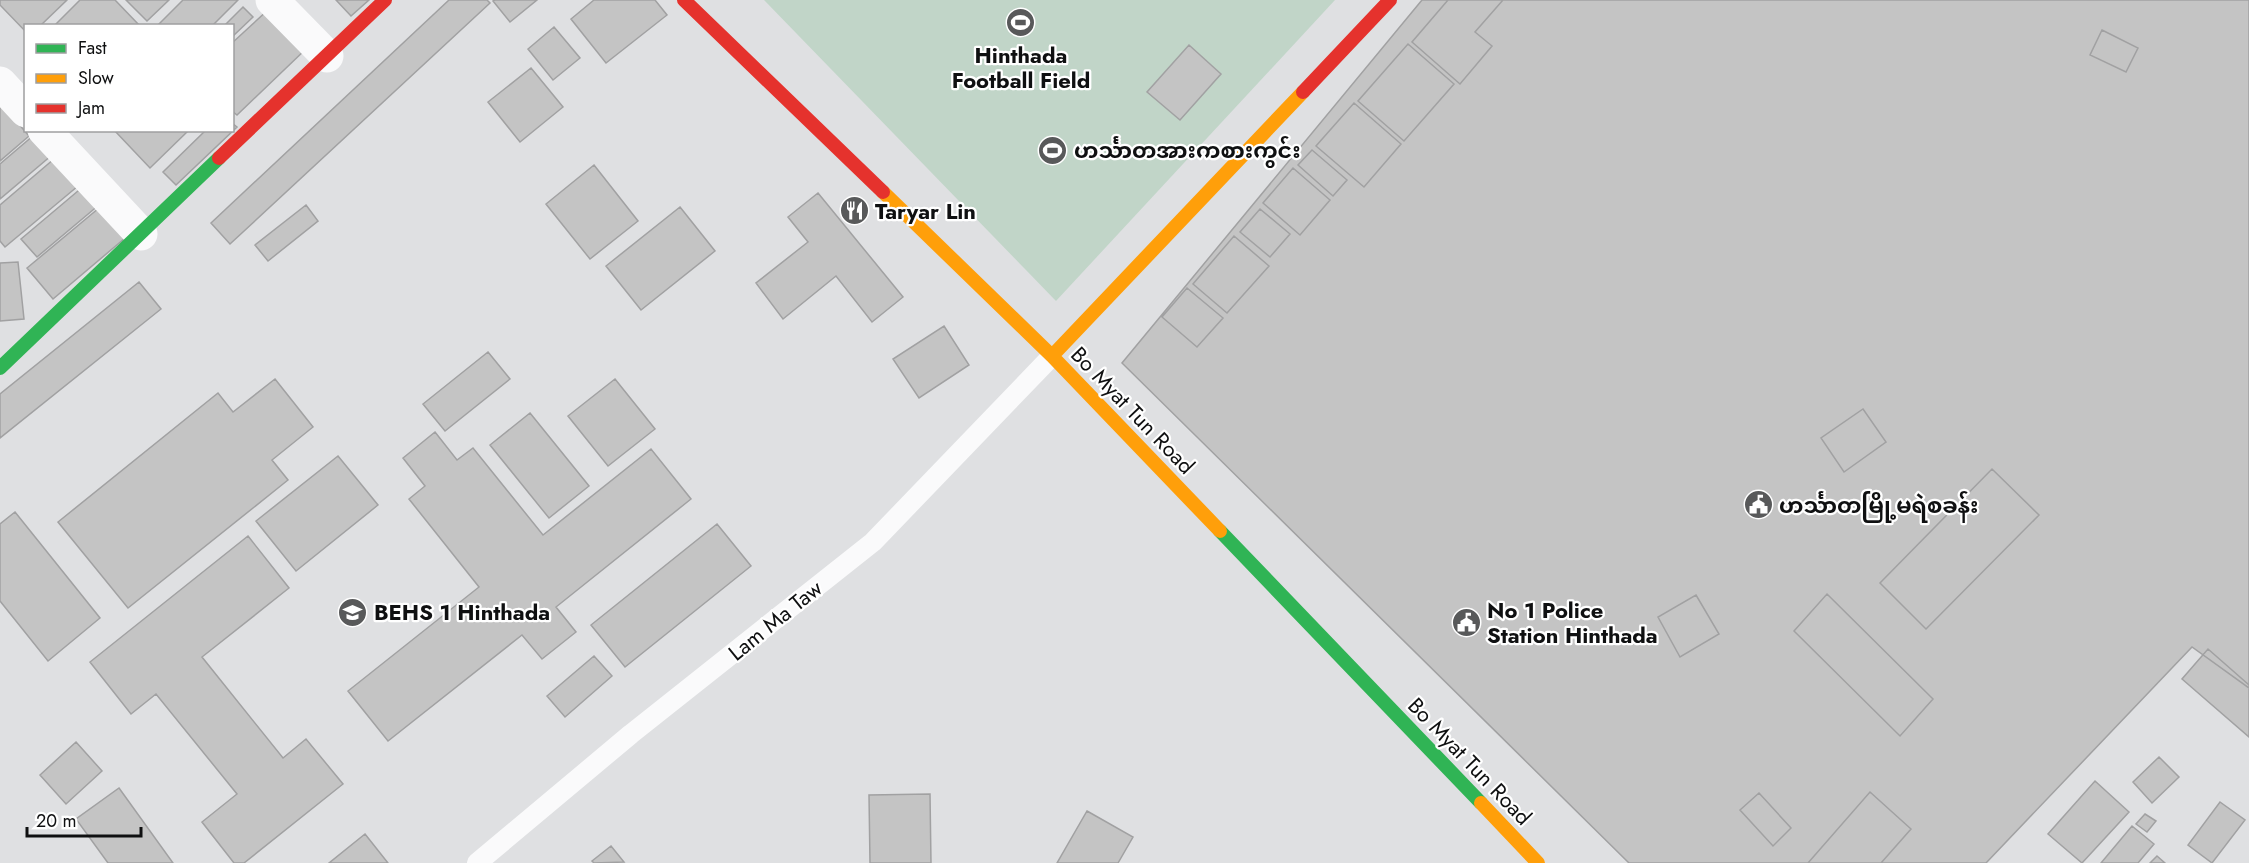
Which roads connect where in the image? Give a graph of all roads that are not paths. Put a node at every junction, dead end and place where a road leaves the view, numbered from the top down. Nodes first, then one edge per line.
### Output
1 (272, 0) edge
2 (385, 0) edge
3 (684, 0) edge
4 (1390, 0) edge
5 (327, 56) junction
6 (0, 83) edge
7 (24, 109) edge
8 (46, 132) edge
9 (141, 234) junction
10 (1052, 356) junction
11 (0, 368) edge
12 (477, 863) edge
13 (1538, 863) edge

1 - 5 street
2 - 5 street
3 - 10 street, Bo Myat Tun Road
4 - 10 street
5 - 9 street
6 - 7 street
8 - 9 street
9 - 11 street
10 - 12 lane, Lam Ma Taw
10 - 13 street, Bo Myat Tun Road

